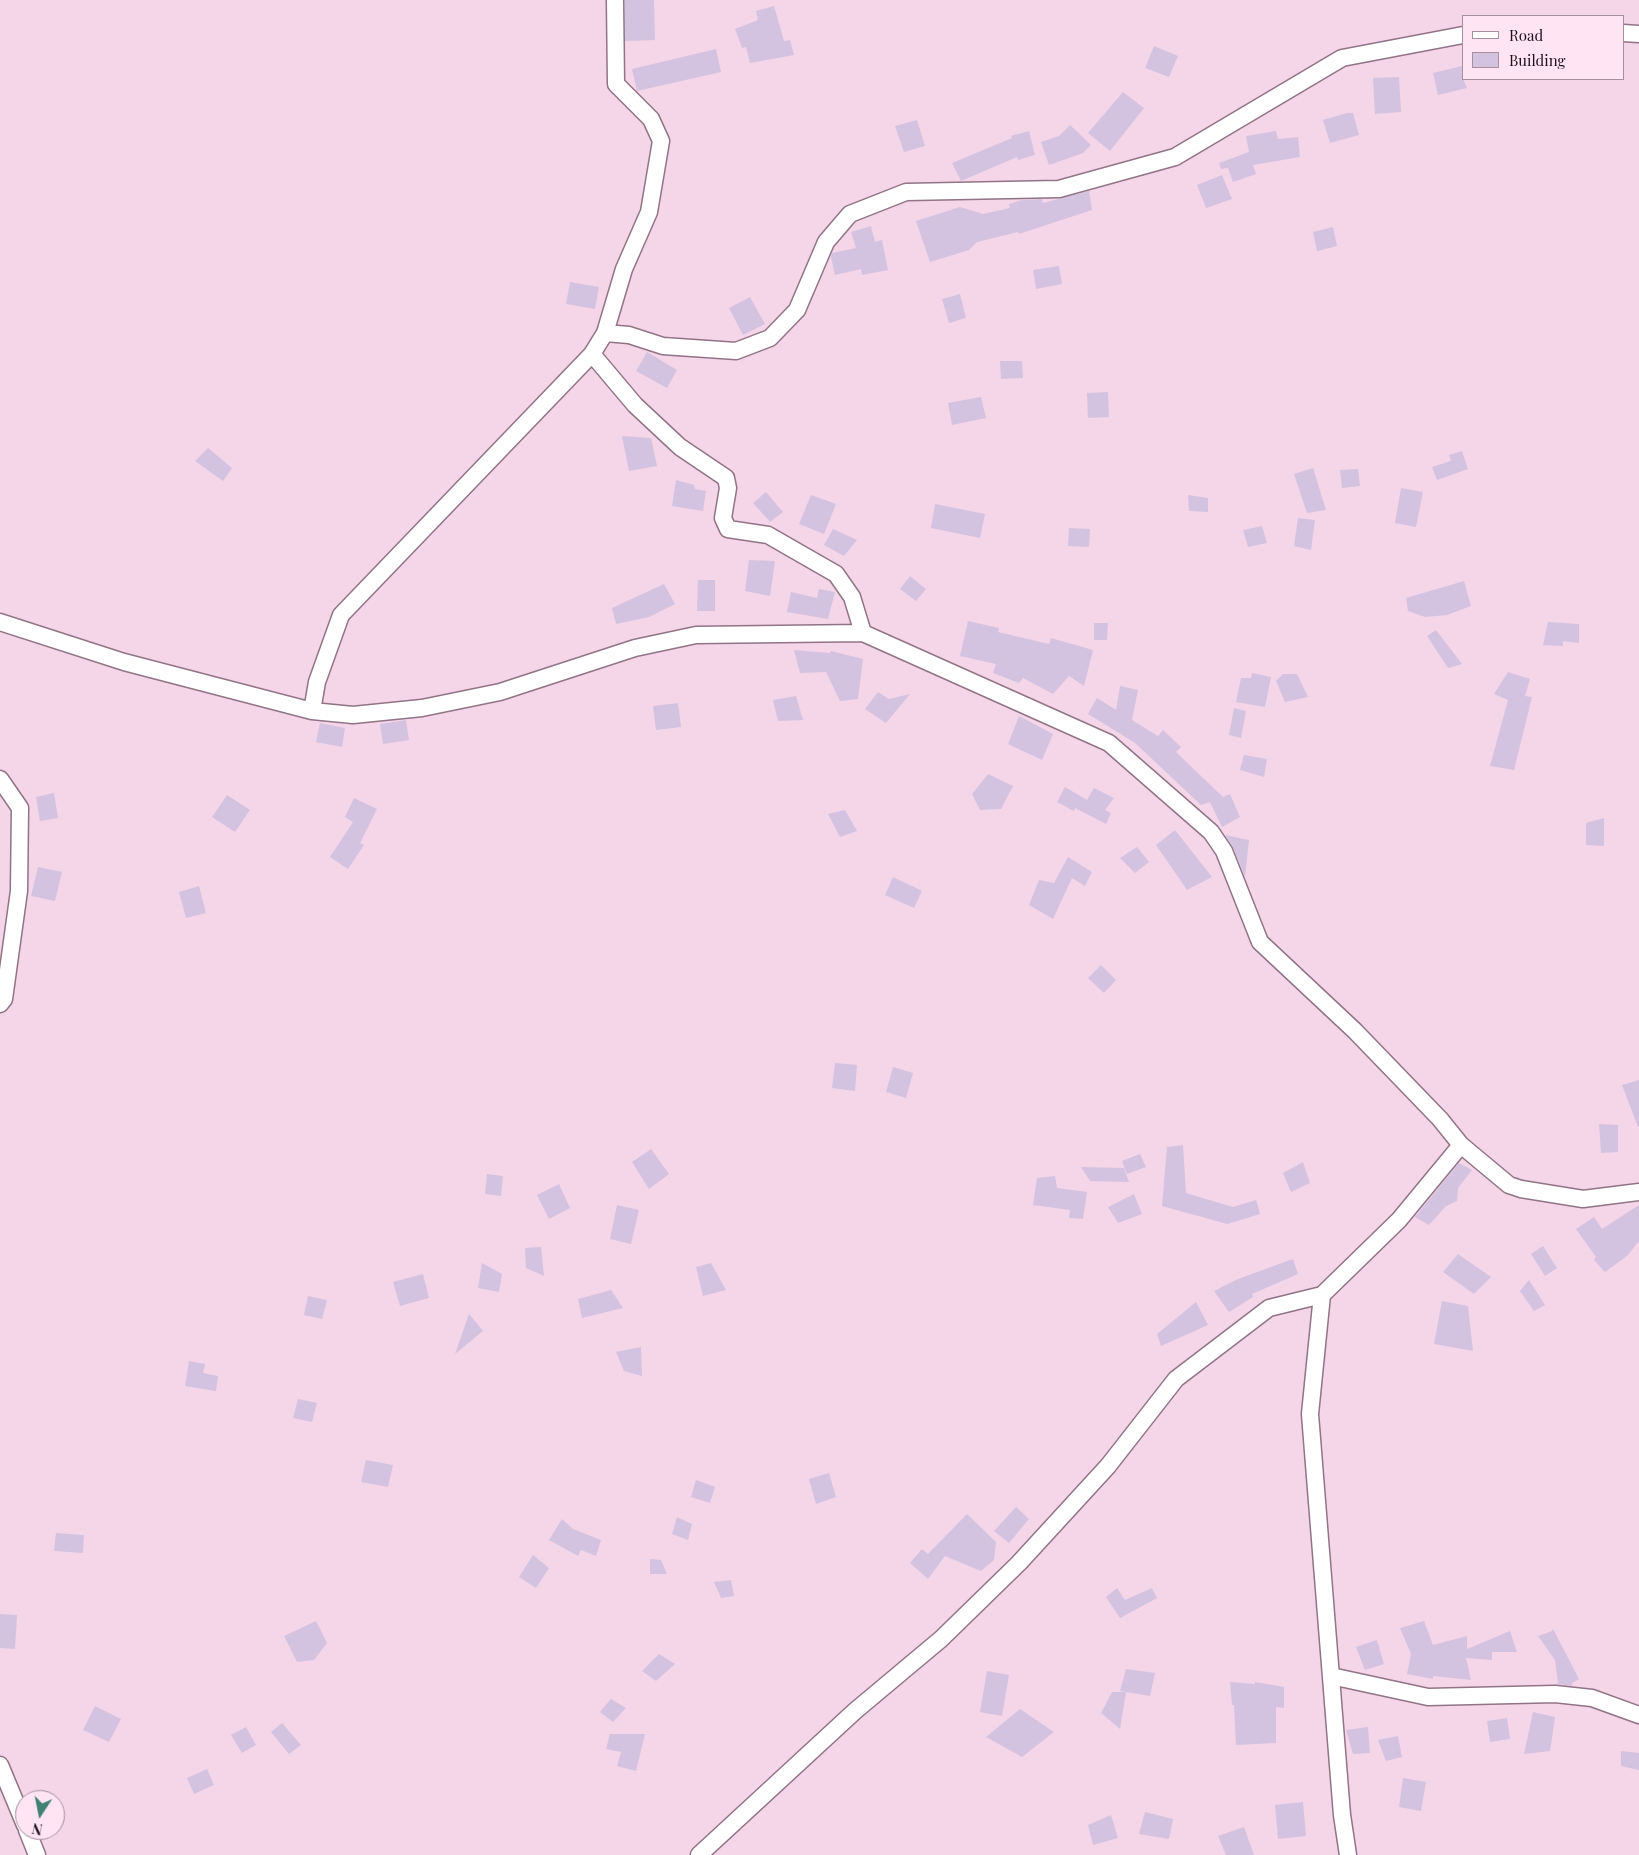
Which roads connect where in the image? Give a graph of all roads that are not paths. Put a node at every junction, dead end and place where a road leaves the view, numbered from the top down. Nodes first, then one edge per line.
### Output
1 (615, 0) edge
2 (1624, 34) edge
3 (1639, 34) edge
4 (1462, 35) edge
5 (606, 333) junction
6 (592, 354) junction
7 (0, 622) edge
8 (863, 633) junction
9 (312, 711) junction
10 (0, 779) edge
11 (0, 1004) edge
12 (1461, 1145) junction
13 (1639, 1192) edge
14 (1322, 1295) junction
15 (1331, 1676) junction
16 (1639, 1715) edge
17 (0, 1765) edge
18 (15, 1801) edge
19 (31, 1840) edge
20 (37, 1855) edge
21 (698, 1855) edge
22 (1348, 1855) edge

1 - 5 street
2 - 3 street
4 - 5 street
5 - 6 street
6 - 8 street
6 - 9 street
7 - 9 street
8 - 9 street
8 - 12 street
10 - 11 street
12 - 13 street
12 - 14 street
14 - 15 street
14 - 21 street
15 - 16 street
15 - 22 street
17 - 18 street
19 - 20 street

